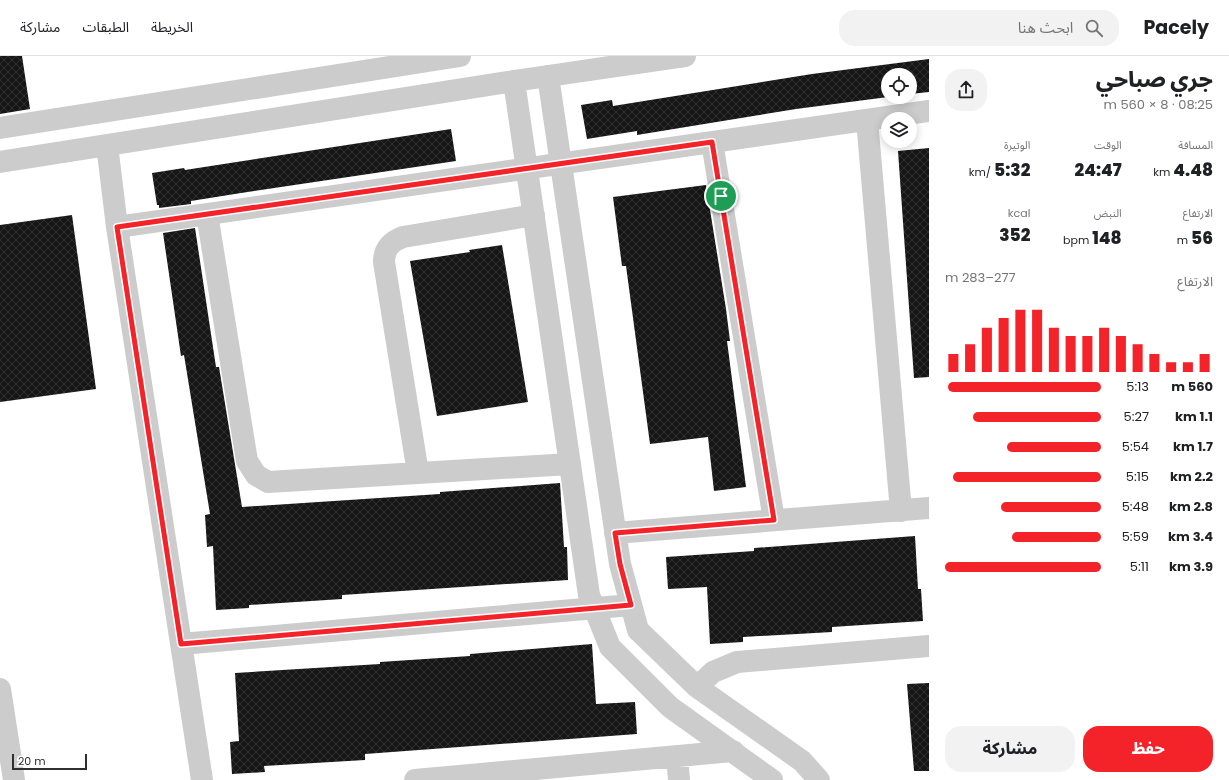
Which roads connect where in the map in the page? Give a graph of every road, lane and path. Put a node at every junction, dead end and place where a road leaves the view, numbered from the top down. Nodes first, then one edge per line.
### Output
1 (460, 56) edge
2 (685, 56) edge
3 (548, 76) junction
4 (514, 81) junction
5 (929, 111) edge
6 (867, 120) junction
7 (0, 128) edge
8 (712, 142) junction
9 (107, 145) junction
10 (0, 162) edge
11 (561, 164) junction
12 (528, 169) junction
13 (207, 214) junction
14 (534, 215) junction
15 (117, 227) junction
16 (570, 464) junction
17 (418, 473) junction
18 (929, 508) edge
19 (901, 511) junction
20 (774, 520) junction
21 (615, 533) junction
22 (631, 605) junction
23 (595, 609) junction
24 (181, 644) junction
25 (929, 646) edge
26 (697, 687) junction
27 (0, 689) edge
28 (733, 751) junction
29 (677, 756) junction
30 (14, 780) edge
31 (202, 780) edge
32 (415, 780) edge
33 (679, 780) edge
34 (772, 780) edge
35 (819, 780) edge

1 - 7 street
2 - 3 street
3 - 4 street
3 - 11 street
4 - 9 street
4 - 12 street
5 - 6 street
6 - 8 street
6 - 19 street
8 - 11 street
8 - 20 street
9 - 10 street
9 - 15 street
11 - 12 street
11 - 21 street
12 - 13 street
12 - 14 street
13 - 15 street
13 - 17 street
14 - 16 street
14 - 17 street
15 - 24 street
16 - 17 street
16 - 23 street
18 - 19 street
19 - 20 street
20 - 21 street
21 - 22 street
22 - 23 street
22 - 26 street
23 - 24 street
23 - 28 street
24 - 31 street
25 - 26 street
26 - 35 street
27 - 30 street
28 - 29 street
28 - 34 street
29 - 32 street
29 - 33 street

